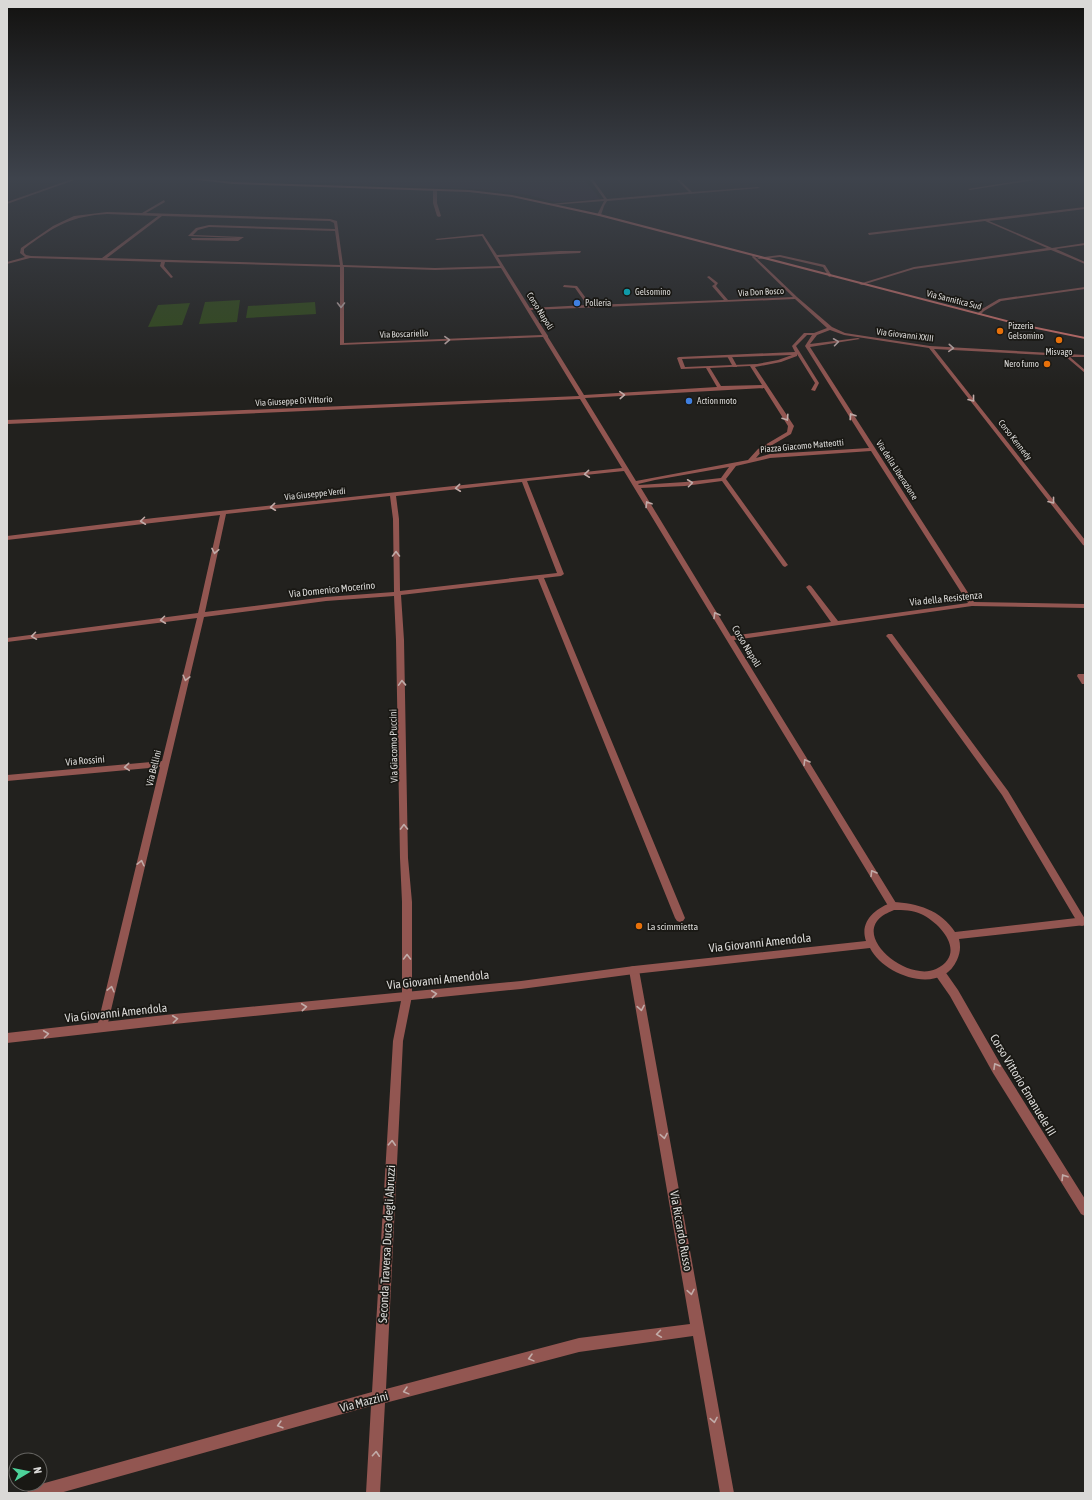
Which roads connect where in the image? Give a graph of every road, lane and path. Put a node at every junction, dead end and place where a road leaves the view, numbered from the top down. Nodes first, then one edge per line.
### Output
1 (24, 248) edge
2 (118, 248) edge
3 (339, 248) edge
4 (491, 248) edge
5 (722, 248) edge
6 (1058, 248) edge
7 (1051, 249) junction
8 (580, 252) dead end
9 (496, 256) junction
10 (753, 256) junction
11 (29, 257) junction
12 (759, 258) junction
13 (103, 260) junction
14 (163, 261) junction
15 (7, 263) edge
16 (1085, 263) edge
17 (341, 266) junction
18 (502, 267) junction
19 (830, 276) junction
20 (709, 277) dead end
21 (171, 278) dead end
22 (861, 284) junction
23 (564, 286) dead end
24 (1085, 288) edge
25 (796, 298) junction
26 (727, 301) junction
27 (590, 306) junction
28 (528, 309) junction
29 (979, 314) junction
30 (830, 328) junction
31 (815, 334) junction
32 (546, 336) junction
33 (864, 338) junction
34 (1085, 338) edge
35 (807, 346) junction
36 (930, 346) junction
37 (798, 353) junction
38 (729, 356) junction
39 (1067, 356) junction
40 (1085, 356) edge
41 (735, 366) junction
42 (752, 366) junction
43 (707, 367) junction
44 (1085, 372) edge
45 (765, 386) junction
46 (720, 388) junction
47 (812, 390) dead end
48 (583, 397) junction
49 (7, 422) edge
50 (873, 449) junction
51 (750, 461) junction
52 (734, 465) junction
53 (626, 469) junction
54 (722, 479) junction
55 (524, 481) junction
56 (636, 485) junction
57 (393, 495) junction
58 (223, 513) junction
59 (7, 538) edge
60 (1085, 544) edge
61 (785, 565) dead end
62 (540, 577) junction
63 (809, 587) dead end
64 (398, 592) junction
65 (972, 604) junction
66 (1085, 606) edge
67 (202, 614) junction
68 (834, 622) junction
69 (890, 636) dead end
70 (730, 638) junction
71 (7, 640) edge
72 (165, 764) junction
73 (7, 778) edge
74 (893, 906) junction
75 (680, 918) dead end
76 (1084, 922) edge
77 (952, 936) junction
78 (872, 944) junction
79 (634, 970) junction
80 (940, 973) junction
81 (407, 996) junction
82 (102, 1027) junction
83 (7, 1038) edge
84 (1085, 1210) edge
85 (698, 1329) junction
86 (379, 1398) junction
87 (34, 1493) edge
88 (373, 1493) edge
89 (727, 1493) edge

1 - 11 street
2 - 13 street
3 - 17 street
4 - 9 street, Corso Napoli
5 - 10 main road, Via Sannitica Sud
6 - 7 street
7 - 16 street
7 - 22 street
8 - 9 street
9 - 18 street, Corso Napoli
10 - 12 main road, Via Sannitica Sud
10 - 25 street, Via Giovanni XXIII
11 - 13 street
11 - 15 street
12 - 19 main road, Via Sannitica Sud
12 - 19 street
13 - 14 street
14 - 17 street
14 - 21 street
17 - 18 street
17 -> 32 street, Via Boscariello
18 - 28 street, Corso Napoli
19 - 22 main road, Via Sannitica Sud
20 - 26 street, Via Don Bosco
22 - 29 main road, Via Sannitica Sud
23 - 27 street
24 - 29 street
25 - 26 street, Via Don Bosco
25 - 30 street, Via Giovanni XXIII
26 - 27 street, Via Don Bosco
27 - 28 street, Via Don Bosco
28 - 32 street, Corso Napoli
29 - 34 main road, Via Sannitica Sud
30 - 31 street
30 - 33 street, Via Giovanni XXIII
31 - 35 street
31 - 37 street
32 - 48 street, Corso Napoli
35 -> 33 street
33 - 36 street, Via Giovanni XXIII
50 -> 35 street, Via della Liberazione
36 -> 39 street, Via Giovanni XXIII
36 -> 60 street, Corso Kennedy
37 - 38 street
37 - 42 street
37 - 47 street
38 - 41 street
38 - 43 street
39 - 40 street, Via Giovanni XXIII
39 - 44 street
41 - 42 street
41 - 43 street
42 - 45 street
43 - 46 street
45 - 46 street
45 -> 51 street
48 -> 46 street
48 - 49 street, Via Giuseppe Di Vittorio
48 - 53 street, Corso Napoli
50 - 51 street, Piazza Giacomo Matteotti
50 - 65 street, Via della Liberazione
51 - 52 street, Piazza Giacomo Matteotti
52 - 54 street
52 - 56 street, Piazza Giacomo Matteotti
53 -> 55 street, Via Giuseppe Verdi
53 - 56 street, Corso Napoli
56 -> 54 street
54 - 61 street
55 -> 57 street, Via Giuseppe Verdi
55 - 62 street, Via Domenico Mocerino
70 -> 56 street, Corso Napoli
57 -> 58 street, Via Giuseppe Verdi
64 -> 57 street, Via Giacomo Puccini
58 -> 59 street, Via Giuseppe Verdi
58 -> 67 street, Via Bellini
62 - 64 street, Via Domenico Mocerino
62 - 75 street
63 - 68 street
64 - 67 street, Via Domenico Mocerino
81 -> 64 street, Via Giacomo Puccini
65 - 66 street, Via della Resistenza
65 - 68 street, Via della Resistenza
67 -> 71 street, Via Domenico Mocerino
67 -> 72 street, Via Bellini
68 - 70 street, Via della Resistenza
69 - 76 street
74 -> 70 street, Corso Napoli
72 -> 73 street, Via Rossini
82 -> 72 street, Via Bellini
74 - 77 street
74 - 78 street
76 - 77 street
77 - 80 street
78 - 79 street, Via Giovanni Amendola
78 - 80 street
81 -> 79 street, Via Giovanni Amendola
79 -> 85 street, Via Riccardo Russo
84 -> 80 street, Corso Vittorio Emanuele III
82 -> 81 street, Via Giovanni Amendola
86 -> 81 street, Seconda Traversa Duca degli Abruzzi
83 -> 82 street, Via Giovanni Amendola
85 -> 86 street, Via Mazzini
85 -> 89 street, Via Riccardo Russo
86 -> 87 street, Via Mazzini
88 -> 86 street, Seconda Traversa Duca degli Abruzzi

